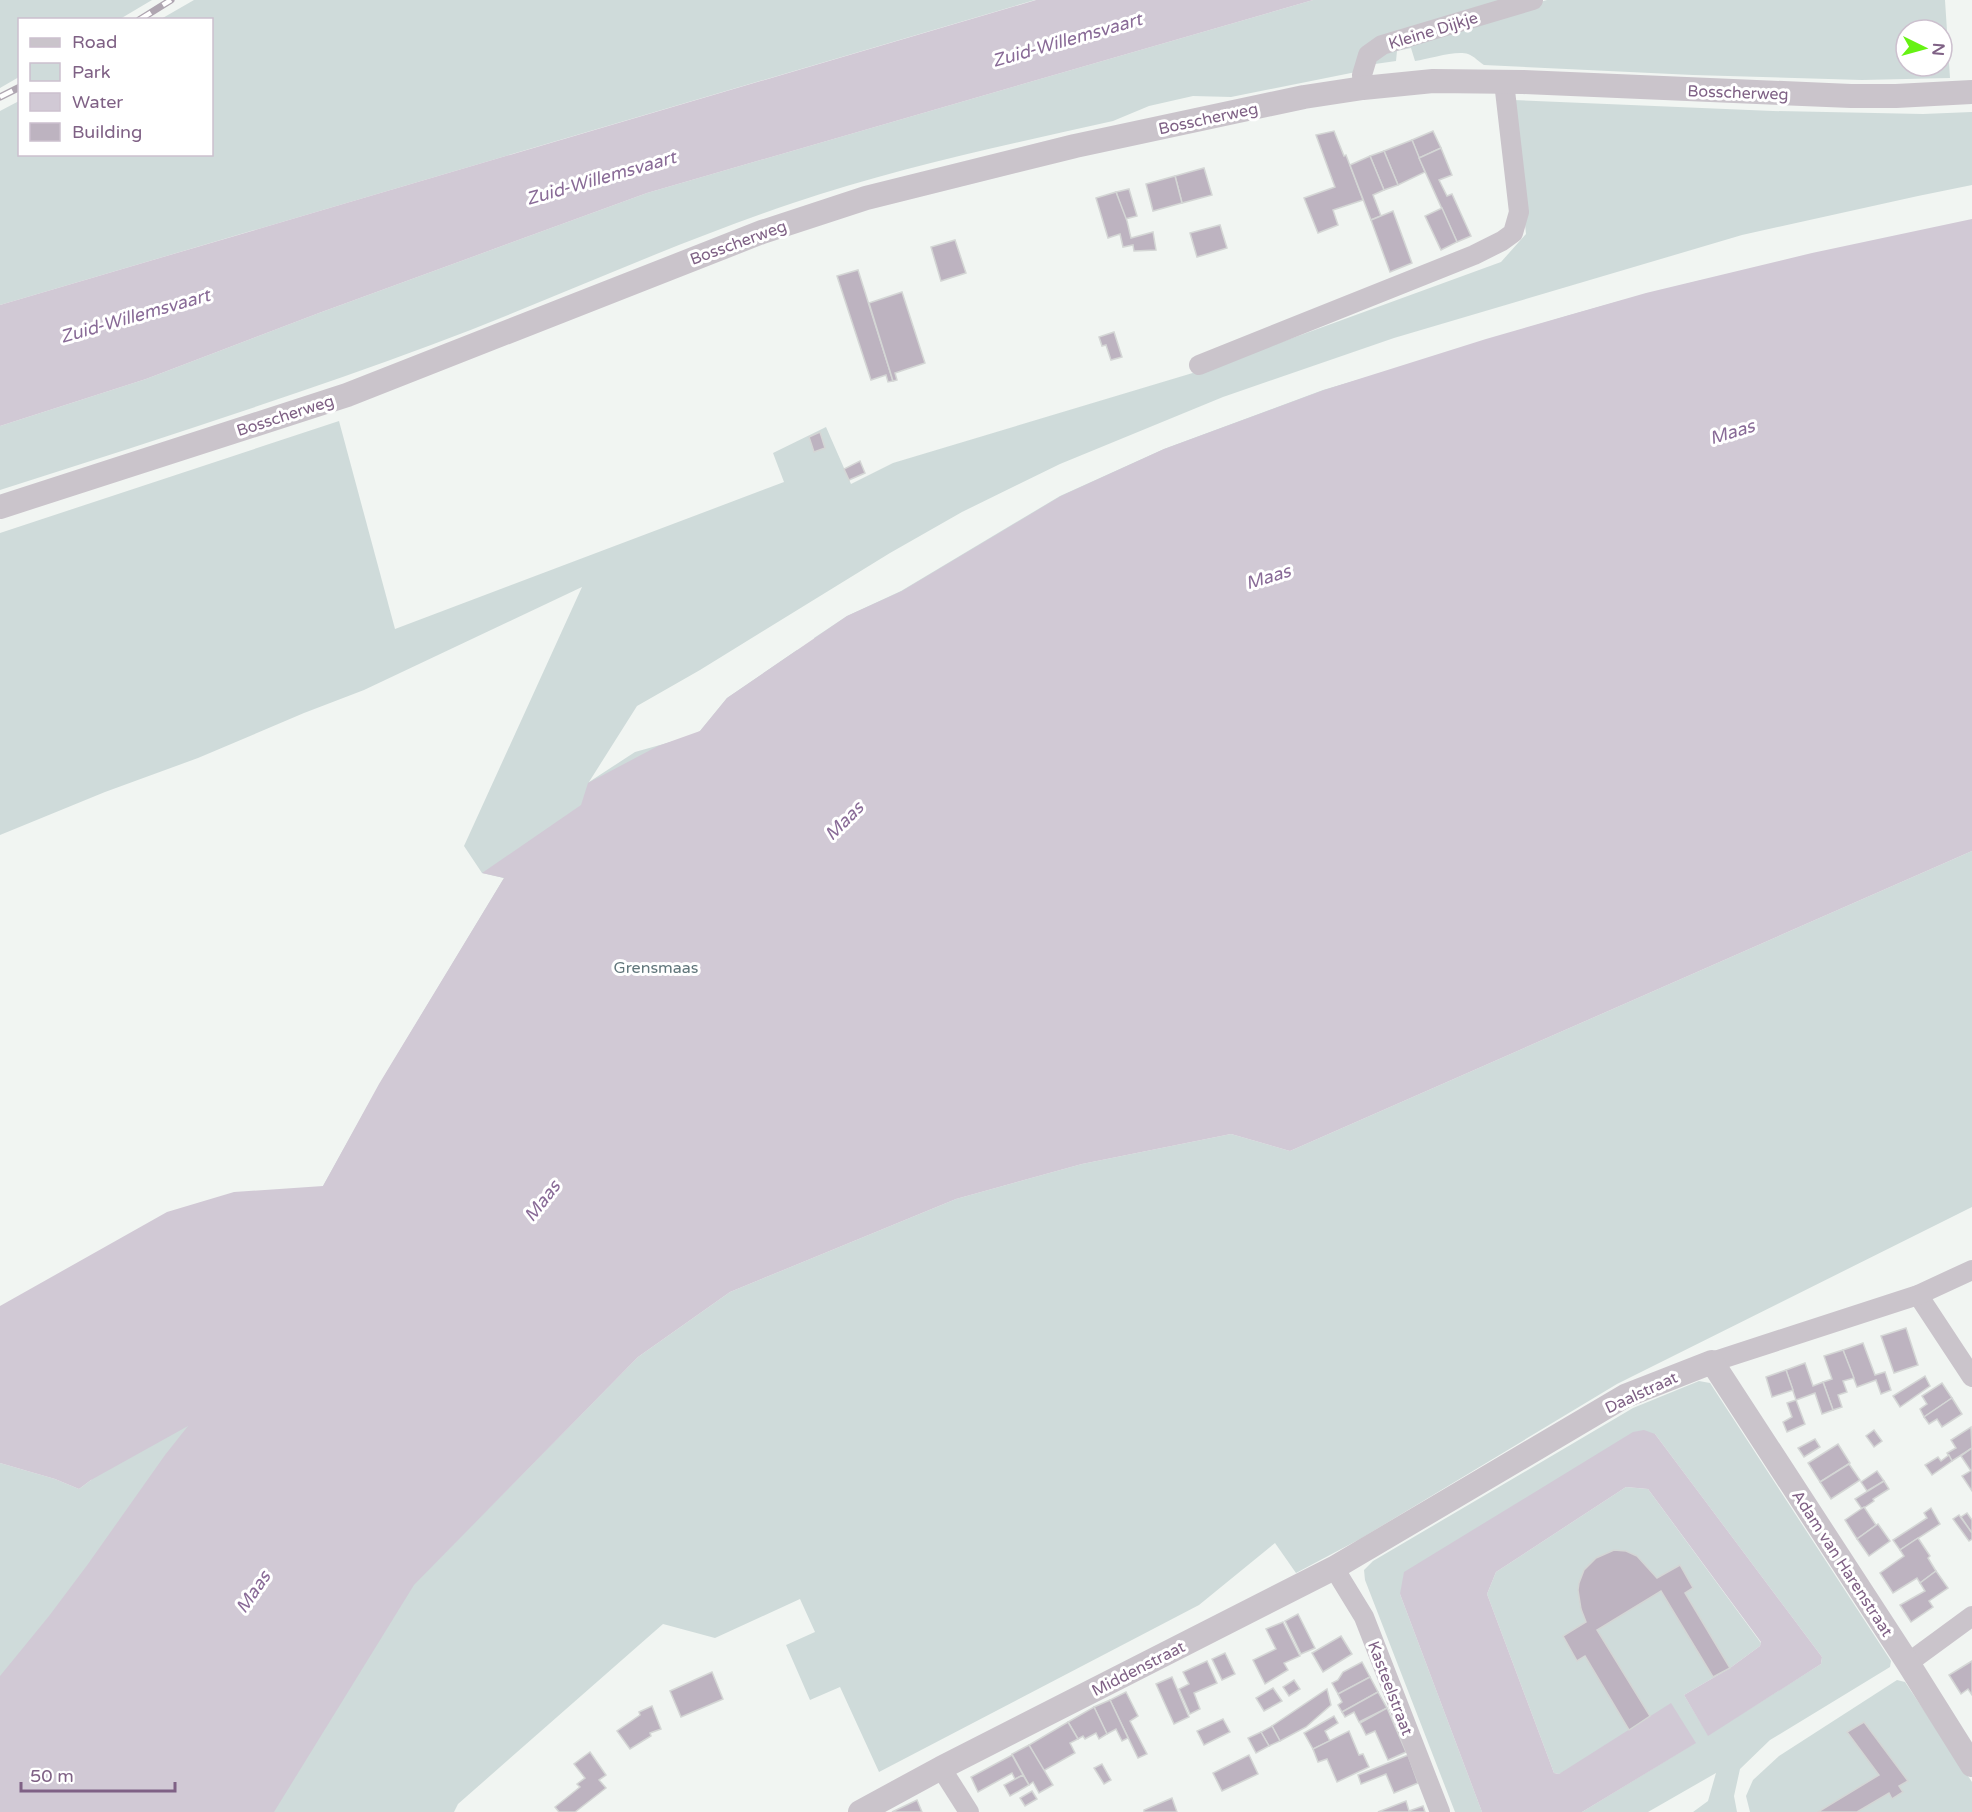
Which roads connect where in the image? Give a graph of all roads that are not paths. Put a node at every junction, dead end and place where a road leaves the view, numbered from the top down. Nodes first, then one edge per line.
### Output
1 (1533, 0) edge
2 (1504, 82) junction
3 (1363, 88) junction
4 (1972, 92) edge
5 (1199, 365) dead end
6 (0, 507) edge
7 (1972, 1270) edge
8 (1918, 1295) junction
9 (1712, 1362) junction
10 (1972, 1377) edge
11 (1334, 1568) junction
12 (1972, 1616) edge
13 (1908, 1663) junction
14 (1972, 1765) edge
15 (941, 1768) junction
16 (860, 1812) edge
17 (969, 1812) edge
18 (1440, 1812) edge

1 - 3 street, Kleine Dijkje
2 - 3 street, Bosscherweg
2 - 4 street, Bosscherweg
2 - 5 street
3 - 6 street, Bosscherweg
7 - 8 street, Daalstraat
8 - 9 street, Daalstraat
8 - 10 street
9 - 11 street, Daalstraat
9 - 13 street, Adam van Harenstraat
11 - 15 street, Middenstraat
11 - 18 street, Kasteelstraat
12 - 13 street
13 - 14 street, Adam van Harenstraat
15 - 16 street, Middenstraat
15 - 17 street

